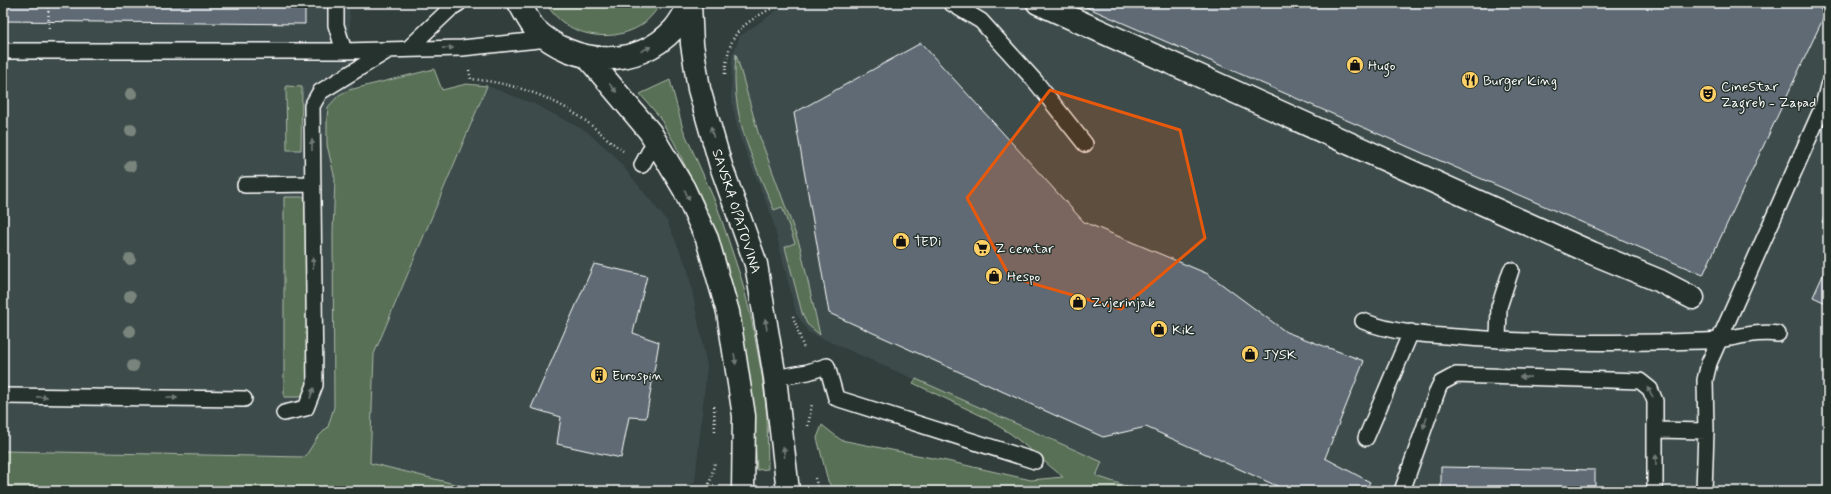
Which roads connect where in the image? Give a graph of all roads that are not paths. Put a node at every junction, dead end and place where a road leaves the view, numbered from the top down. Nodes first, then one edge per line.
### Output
1 (336, 3) edge
2 (459, 3) edge
3 (519, 3) edge
4 (690, 3) edge
5 (951, 3) edge
6 (1038, 3) edge
7 (548, 39) junction
8 (409, 48) junction
9 (388, 50) junction
10 (3, 51) edge
11 (344, 51) junction
12 (588, 58) junction
13 (1828, 86) edge
14 (655, 141) junction
15 (1085, 144) dead end
16 (642, 165) road end
17 (312, 184) junction
18 (245, 185) dead end
19 (1511, 270) dead end
20 (1693, 298) dead end
21 (1362, 321) dead end
22 (1411, 332) junction
23 (1778, 334) dead end
24 (1498, 340) junction
25 (1718, 341) junction
26 (775, 378) junction
27 (3, 396) edge
28 (244, 399) dead end
29 (284, 413) dead end
30 (1656, 430) junction
31 (1706, 431) junction
32 (1366, 438) dead end
33 (1035, 461) dead end
34 (743, 491) edge
35 (788, 491) edge
36 (1402, 491) edge
37 (1655, 491) edge
38 (1704, 491) edge

1 - 11 lane
2 - 8 lane
3 - 7 street
12 -> 4 street
26 -> 4 street, SAVSKA OPATOVINA
5 - 15 lane
6 - 20 street
8 -> 7 lane
7 - 12 street
8 - 9 lane
9 - 11 lane
17 -> 9 lane
10 - 11 lane
12 -> 14 street
13 - 25 lane
14 - 16 lane
14 -> 34 street
17 - 18 lane
29 -> 17 lane
19 - 24 lane
21 - 22 lane
22 - 24 lane
22 - 32 lane
23 - 25 lane
24 - 25 lane
25 - 31 lane
26 - 33 lane
35 -> 26 street, SAVSKA OPATOVINA
27 -> 28 lane
30 - 31 lane
30 -> 36 lane
37 -> 30 lane
31 - 38 lane

